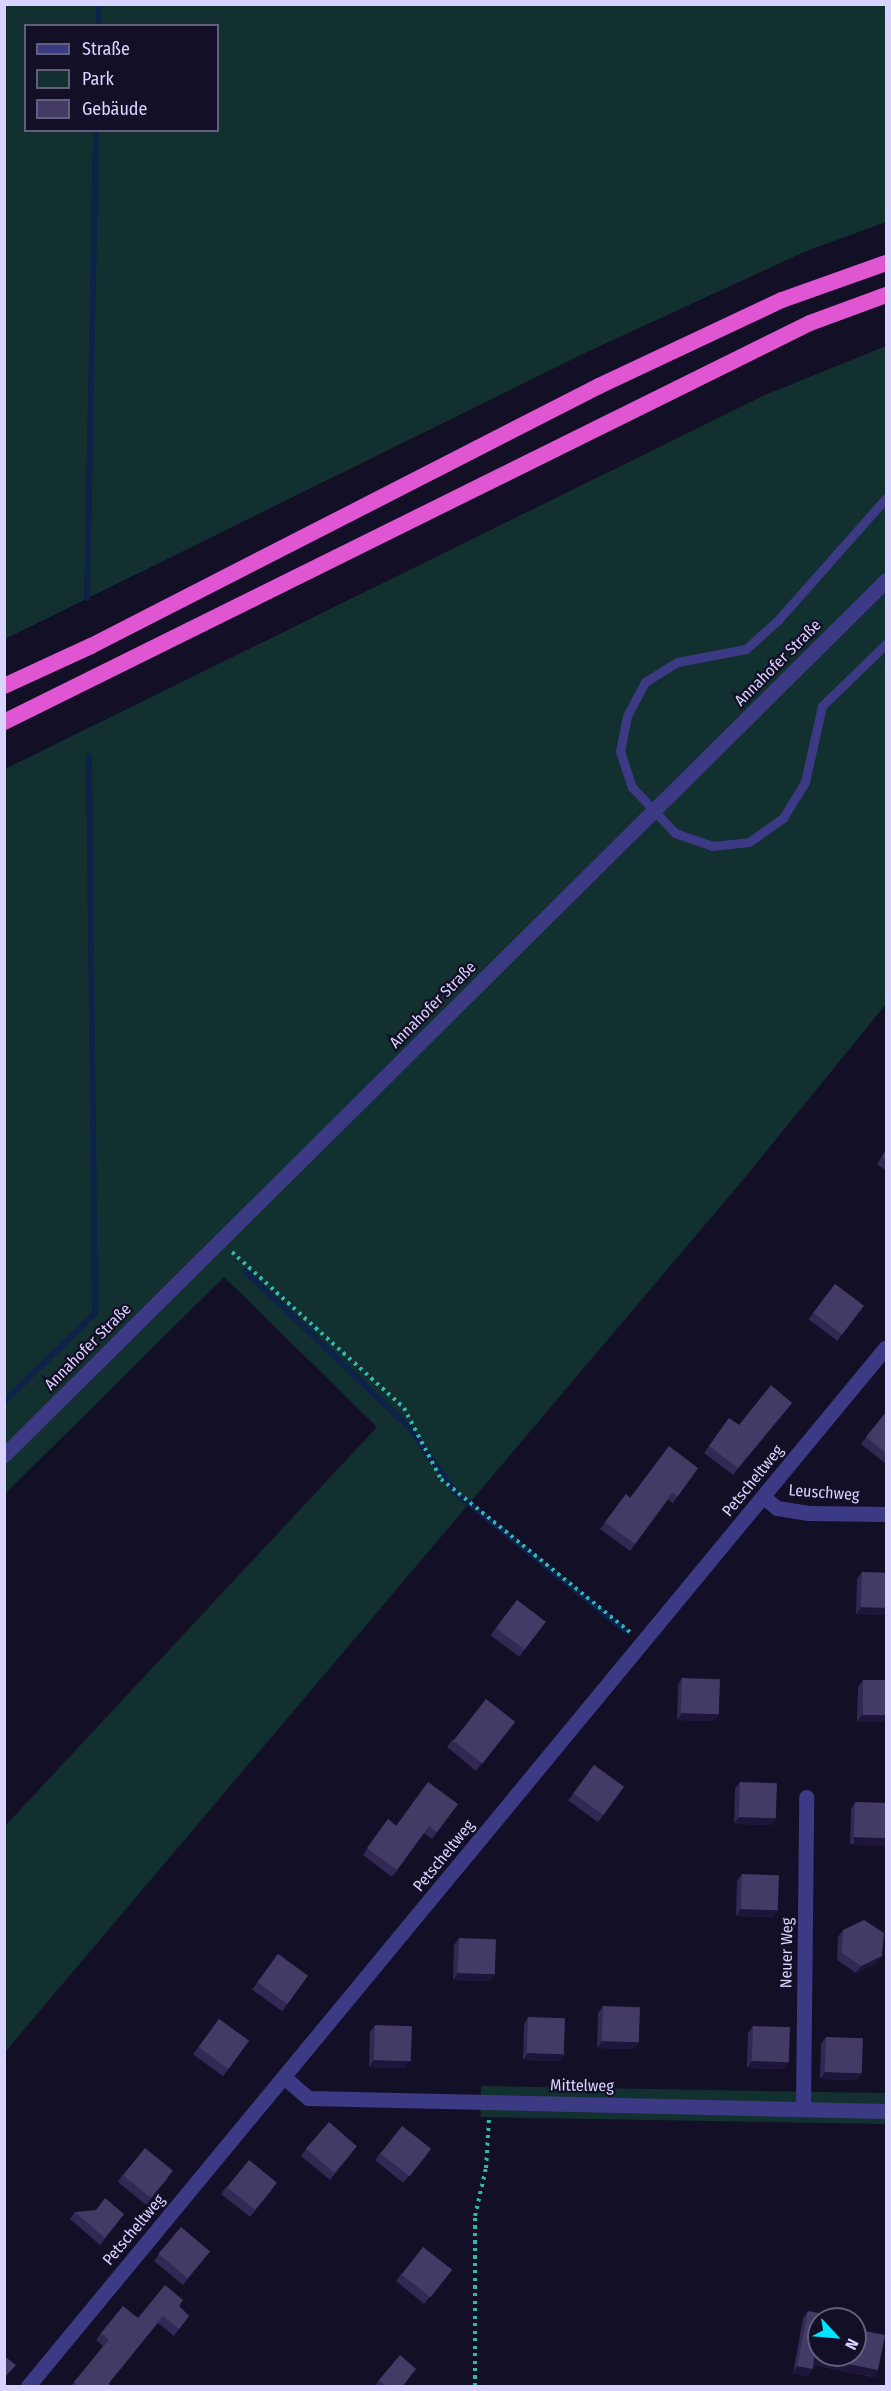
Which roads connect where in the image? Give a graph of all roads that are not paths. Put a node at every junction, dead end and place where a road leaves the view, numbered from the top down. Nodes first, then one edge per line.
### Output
1 (886, 263) edge
2 (886, 295) edge
3 (886, 498) edge
4 (886, 580) edge
5 (886, 644) edge
6 (4, 686) edge
7 (4, 722) edge
8 (654, 812) junction
9 (886, 1347) edge
10 (4, 1455) edge
11 (763, 1497) junction
12 (886, 1514) edge
13 (806, 1797) dead end
14 (285, 2078) junction
15 (803, 2109) junction
16 (886, 2111) edge
17 (28, 2386) edge

1 - 6 highway
2 - 7 highway
3 - 8 lane
4 - 8 street, Annahofer Straße
5 - 8 lane
8 - 10 street, Annahofer Straße
9 - 11 street, Petscheltweg
11 - 12 street, Leuschweg
11 - 14 street, Petscheltweg
13 - 15 street, Neuer Weg
14 - 15 street, Mittelweg
14 - 17 street, Petscheltweg
15 - 16 street, Mittelweg

